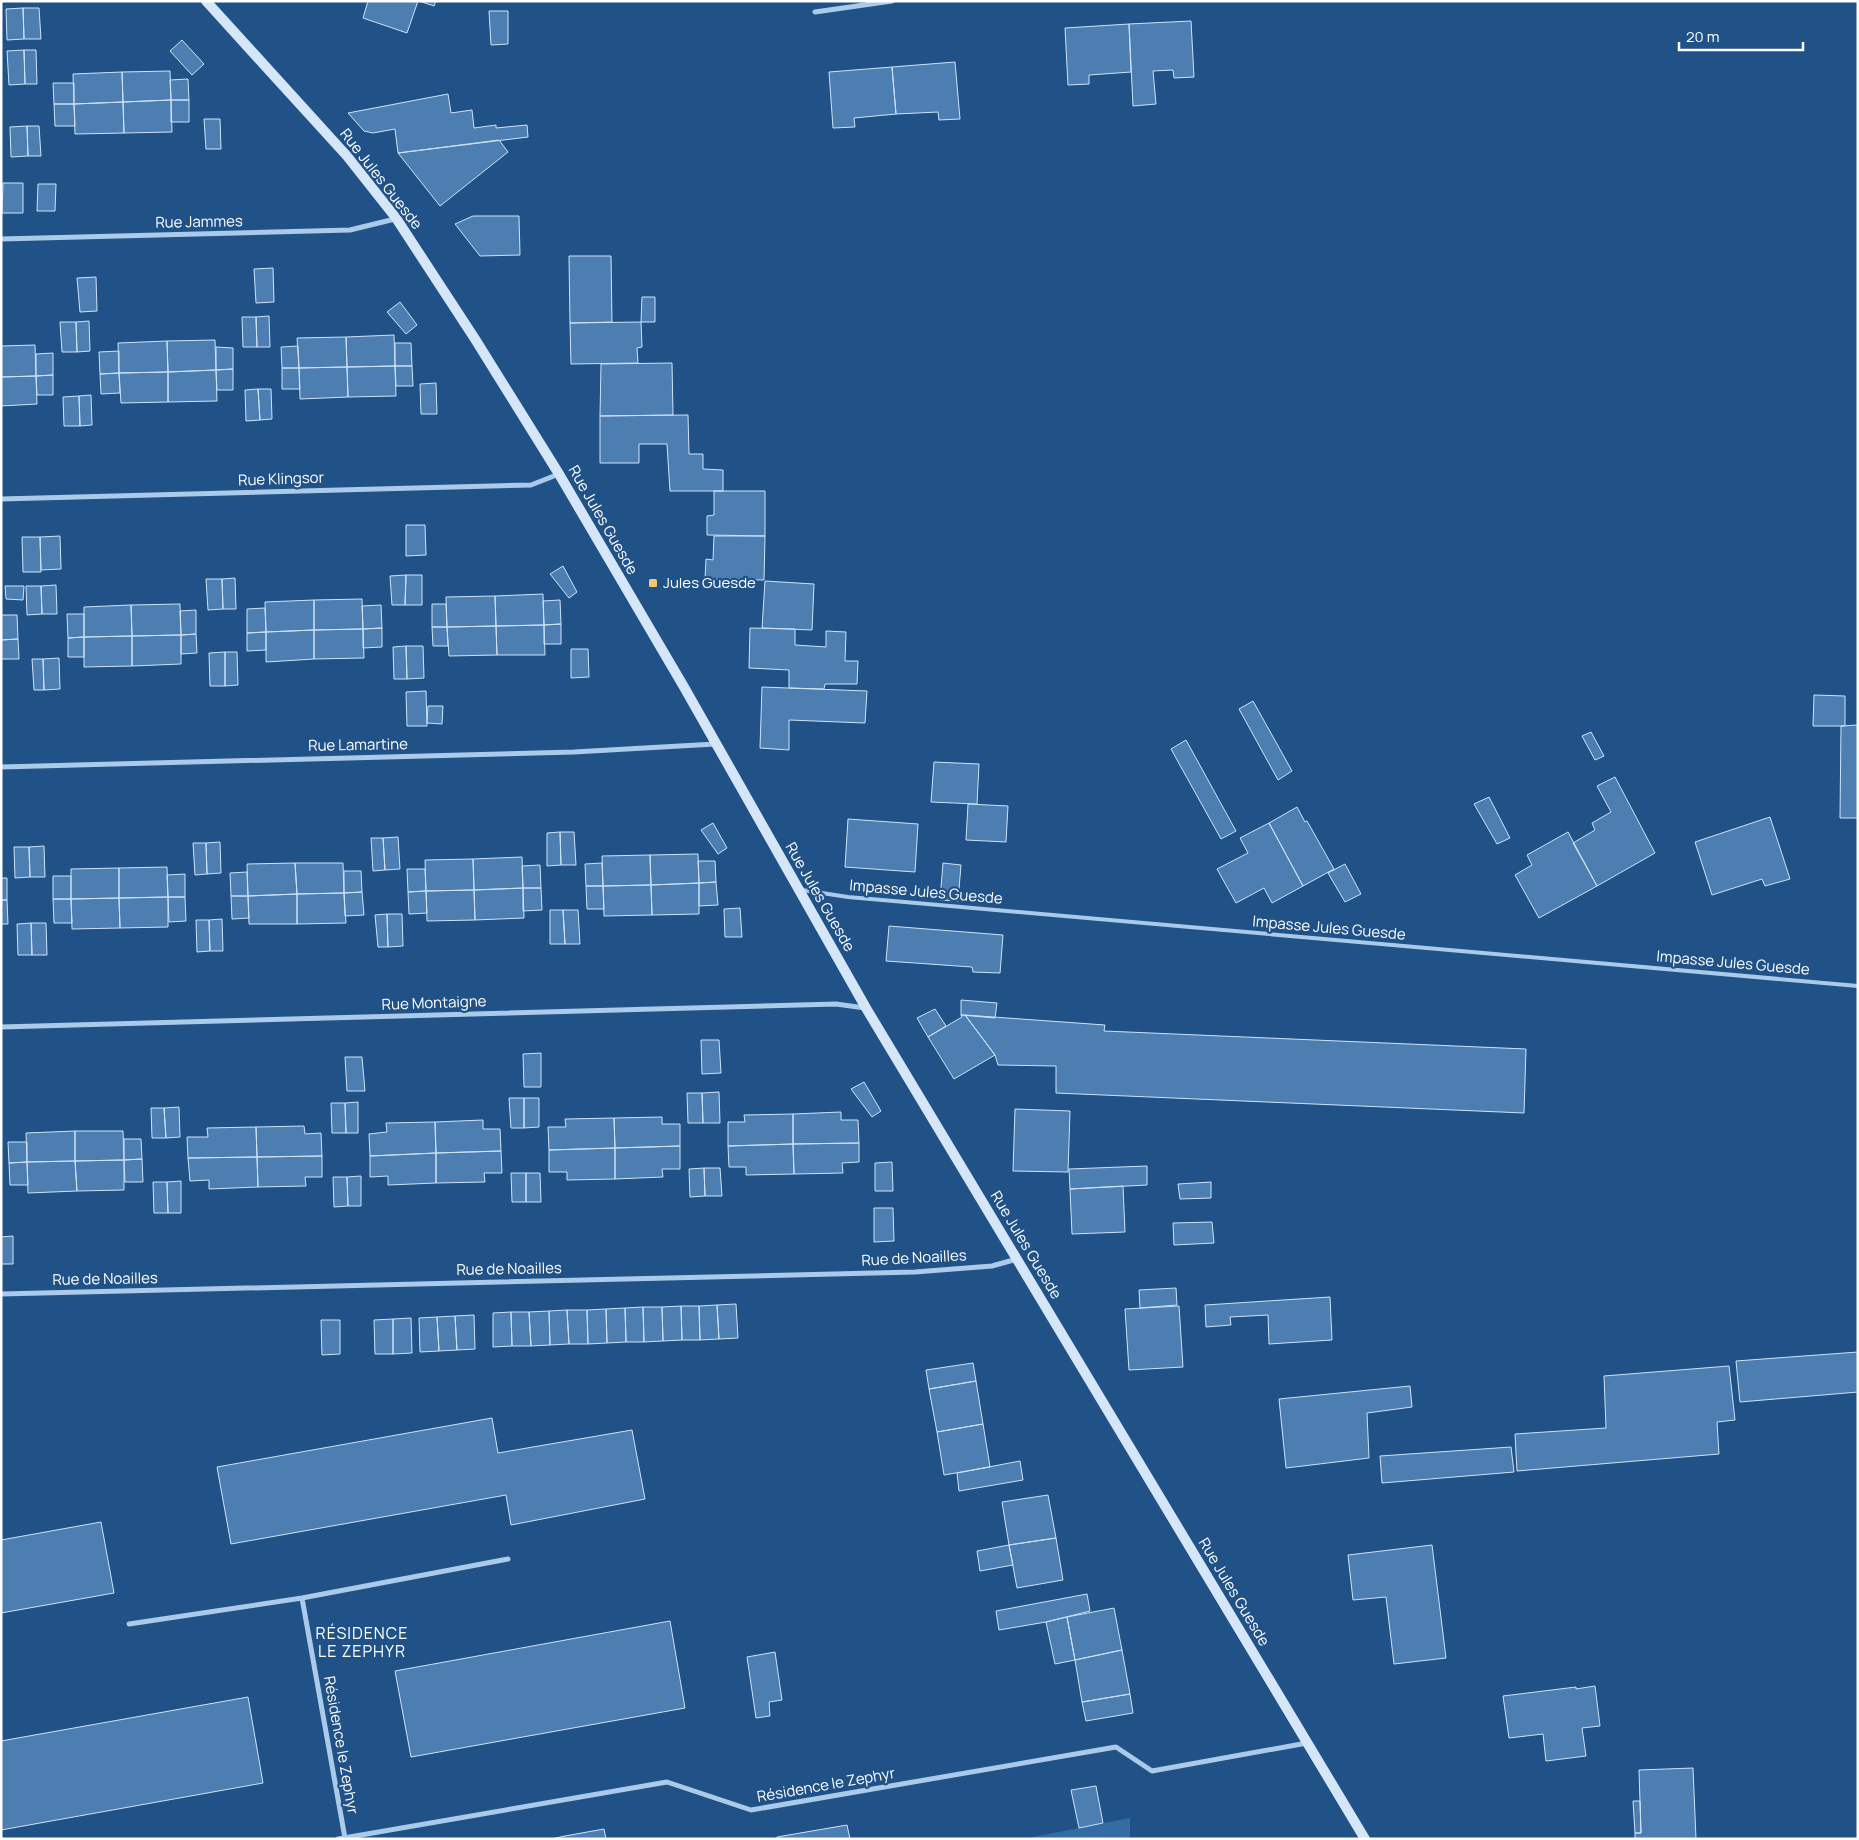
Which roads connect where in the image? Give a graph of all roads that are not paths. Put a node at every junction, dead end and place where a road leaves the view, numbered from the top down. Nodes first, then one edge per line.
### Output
1 (206, 1) edge
2 (892, 1) edge
3 (815, 12) dead end
4 (396, 218) junction
5 (1, 239) edge
6 (559, 474) junction
7 (1, 499) edge
8 (716, 744) junction
9 (1, 767) edge
10 (799, 890) junction
11 (1858, 986) edge
12 (866, 1008) junction
13 (1, 1027) edge
14 (1017, 1259) junction
15 (1, 1294) edge
16 (508, 1559) dead end
17 (302, 1598) junction
18 (129, 1624) dead end
19 (1307, 1743) junction
20 (345, 1838) junction
21 (338, 1839) edge
22 (1365, 1839) edge

1 - 4 main road, Rue Jules Guesde
2 - 3 street
4 - 5 street, Rue Jammes
4 - 6 main road, Rue Jules Guesde
6 - 7 street, Rue Klingsor
6 - 8 main road, Rue Jules Guesde
8 - 9 street, Rue Lamartine
8 - 10 main road, Rue Jules Guesde
10 - 11 lane, Impasse Jules Guesde
10 - 12 main road, Rue Jules Guesde
12 - 13 street, Rue Montaigne
12 - 14 main road, Rue Jules Guesde
14 - 15 street, Rue de Noailles
14 - 19 main road, Rue Jules Guesde
16 - 17 street
17 - 18 street
17 - 20 street, Résidence le Zephyr
19 - 20 street, Résidence le Zephyr
19 - 22 main road, Rue Jules Guesde
20 - 21 street, Résidence le Zephyr

